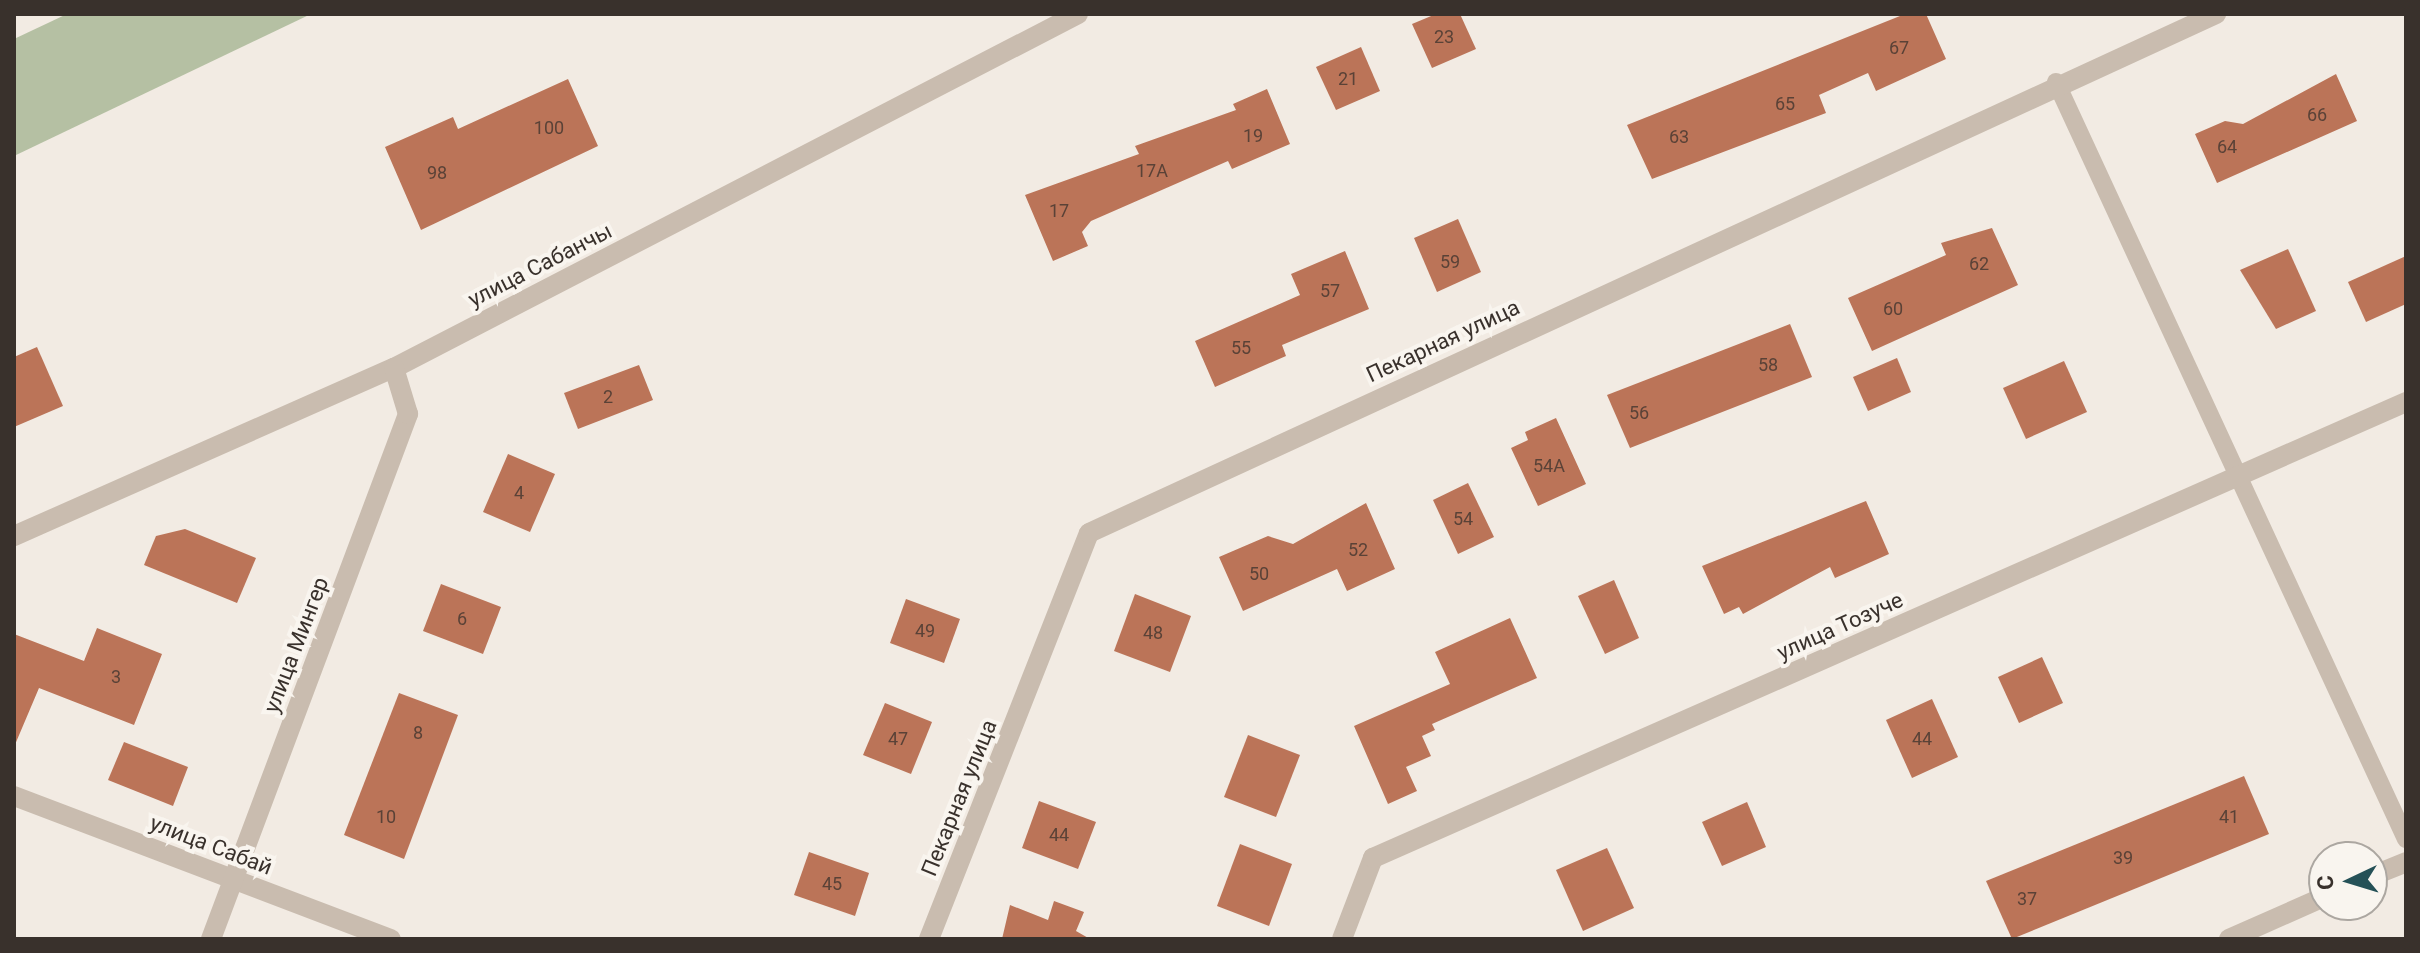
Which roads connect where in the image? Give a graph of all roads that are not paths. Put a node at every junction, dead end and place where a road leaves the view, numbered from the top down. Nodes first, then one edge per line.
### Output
1 (1078, 14) edge
2 (2216, 14) edge
3 (2056, 82) junction
4 (394, 368) junction
5 (2406, 402) edge
6 (2238, 476) junction
7 (14, 536) edge
8 (14, 796) edge
9 (2406, 839) edge
10 (234, 880) junction
11 (2308, 904) edge
12 (211, 939) edge
13 (391, 939) edge
14 (929, 939) edge
15 (1342, 939) edge
16 (2229, 939) edge

1 - 4 street, улица Сабанчы
2 - 3 street, Пекарная улица
3 - 6 lane
3 - 14 street, Пекарная улица
4 - 7 street, улица Сабанчы
4 - 10 street, улица Мингер
5 - 6 street, улица Тозуче
6 - 9 lane
6 - 15 street, улица Тозуче
8 - 10 street, улица Сабай
10 - 12 street, улица Мингер
10 - 13 street, улица Сабай
11 - 16 street

